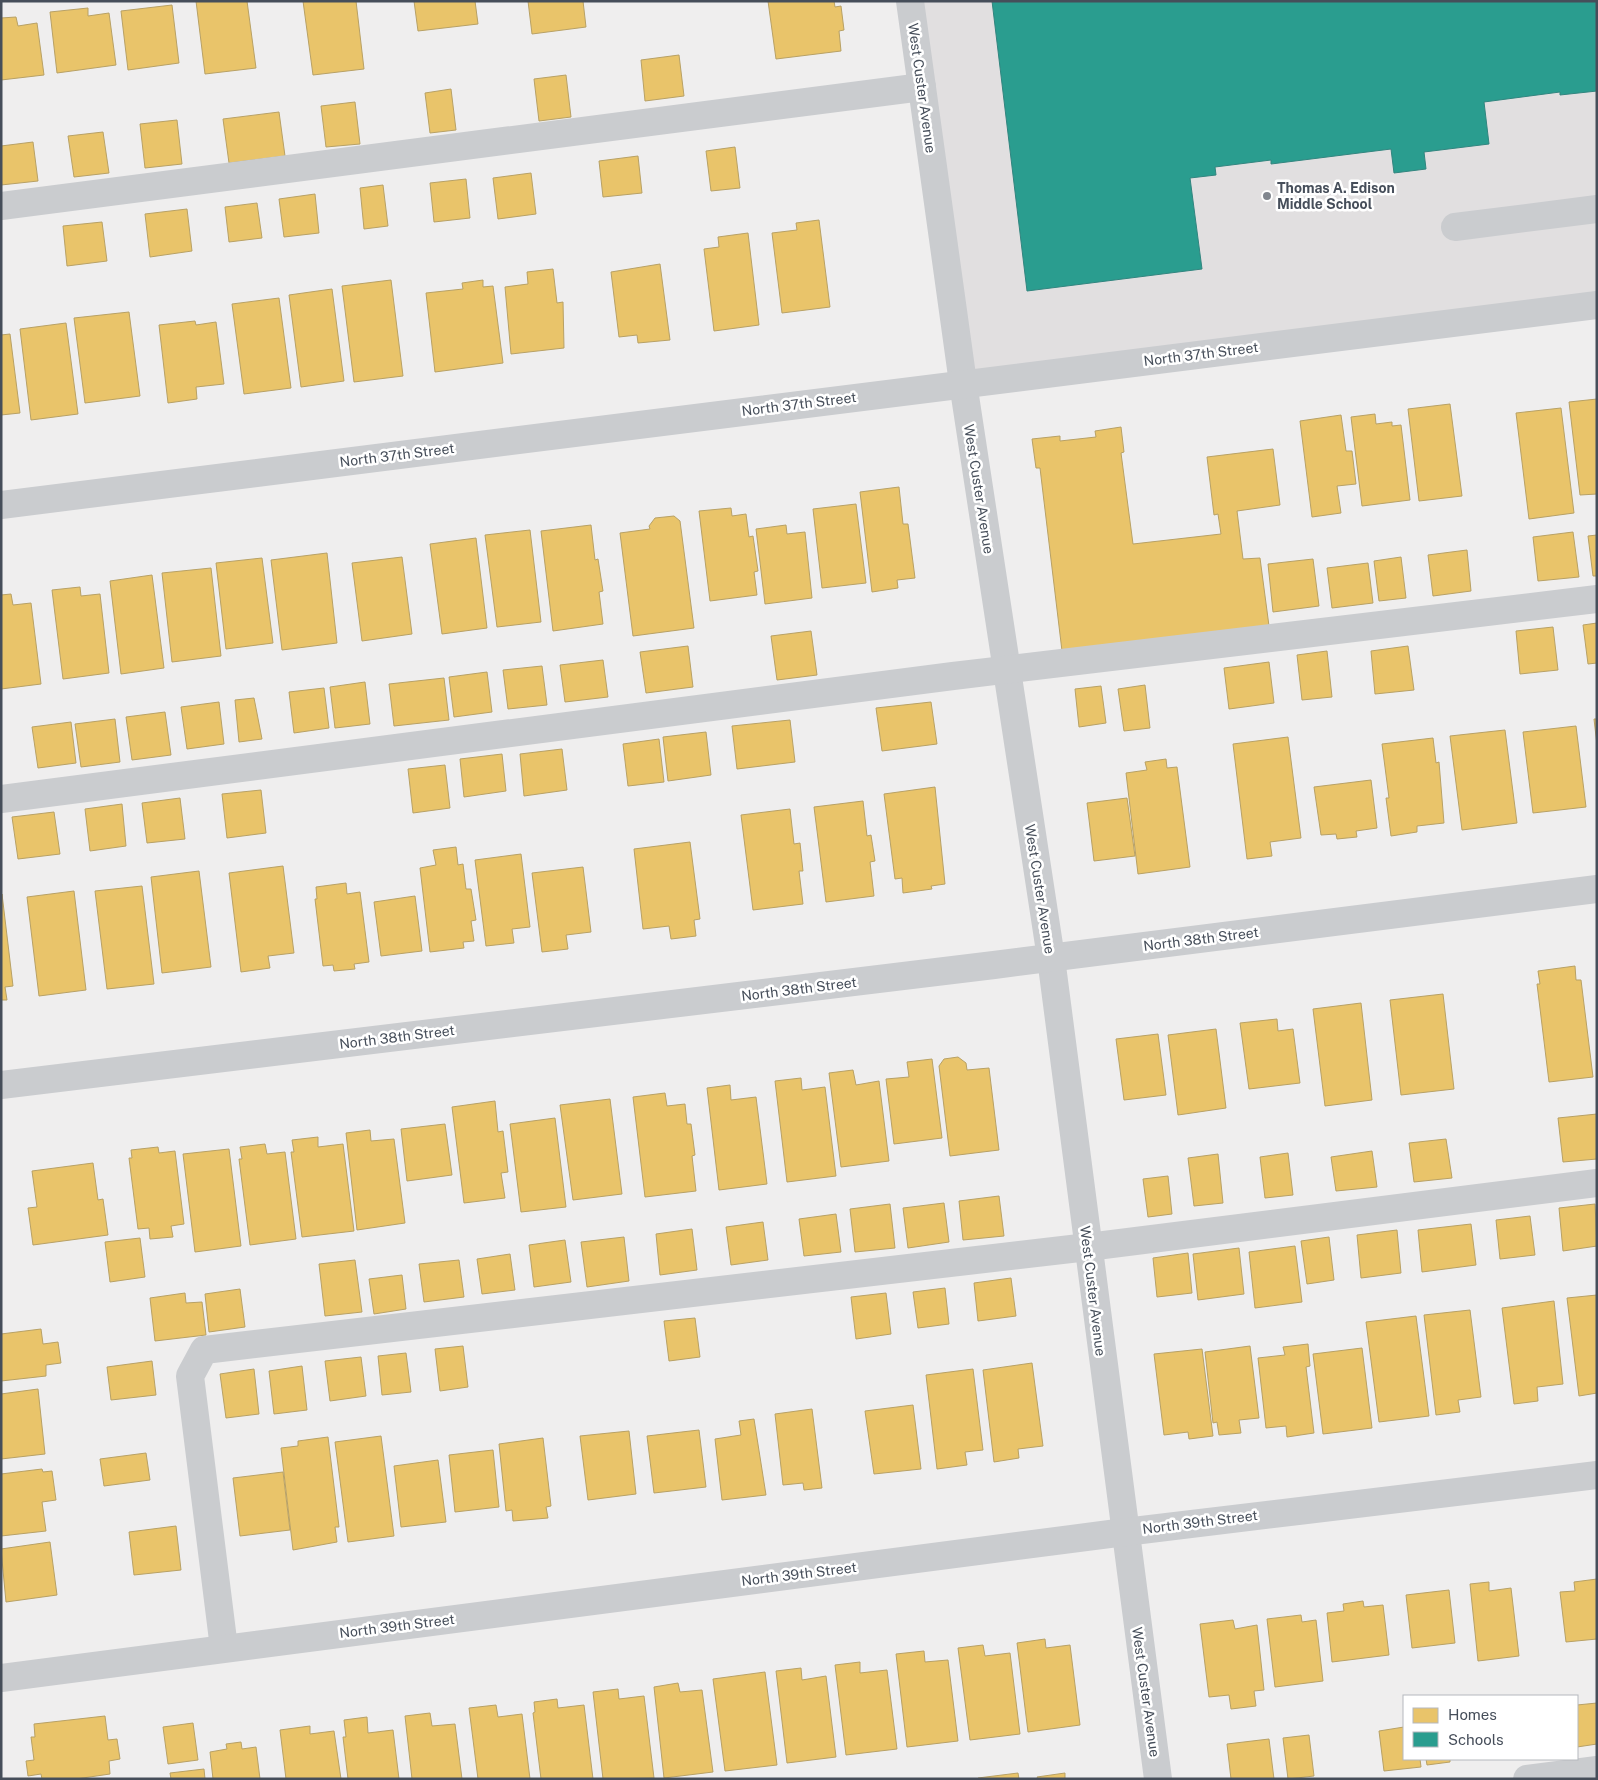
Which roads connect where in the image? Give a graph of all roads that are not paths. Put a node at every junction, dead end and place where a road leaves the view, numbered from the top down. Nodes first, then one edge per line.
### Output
1 (910, 1) edge
2 (922, 87) junction
3 (1, 206) edge
4 (1597, 209) edge
5 (1455, 228) dead end
6 (1597, 305) edge
7 (963, 383) junction
8 (1, 505) edge
9 (1597, 599) edge
10 (1007, 670) junction
11 (1, 799) edge
12 (1597, 889) edge
13 (1051, 958) junction
14 (1, 1084) edge
15 (1597, 1183) edge
16 (1088, 1247) junction
17 (1597, 1475) edge
18 (1124, 1532) junction
19 (224, 1648) junction
20 (1, 1678) edge
21 (1597, 1770) edge
22 (1158, 1779) edge
23 (1526, 1779) edge

1 - 2 street, West Custer Avenue
2 - 3 street
2 - 7 street, West Custer Avenue
4 - 5 street
6 - 7 street, North 37th Street
7 - 8 street, North 37th Street
7 - 10 street, West Custer Avenue
9 - 10 street
10 - 11 street
10 - 13 street, West Custer Avenue
12 - 13 street, North 38th Street
13 - 14 street, North 38th Street
13 - 16 street, West Custer Avenue
15 - 16 street
16 - 18 street, West Custer Avenue
16 - 19 street
17 - 18 street, North 39th Street
18 - 19 street, North 39th Street
18 - 22 street, West Custer Avenue
19 - 20 street, North 39th Street
21 - 23 street

